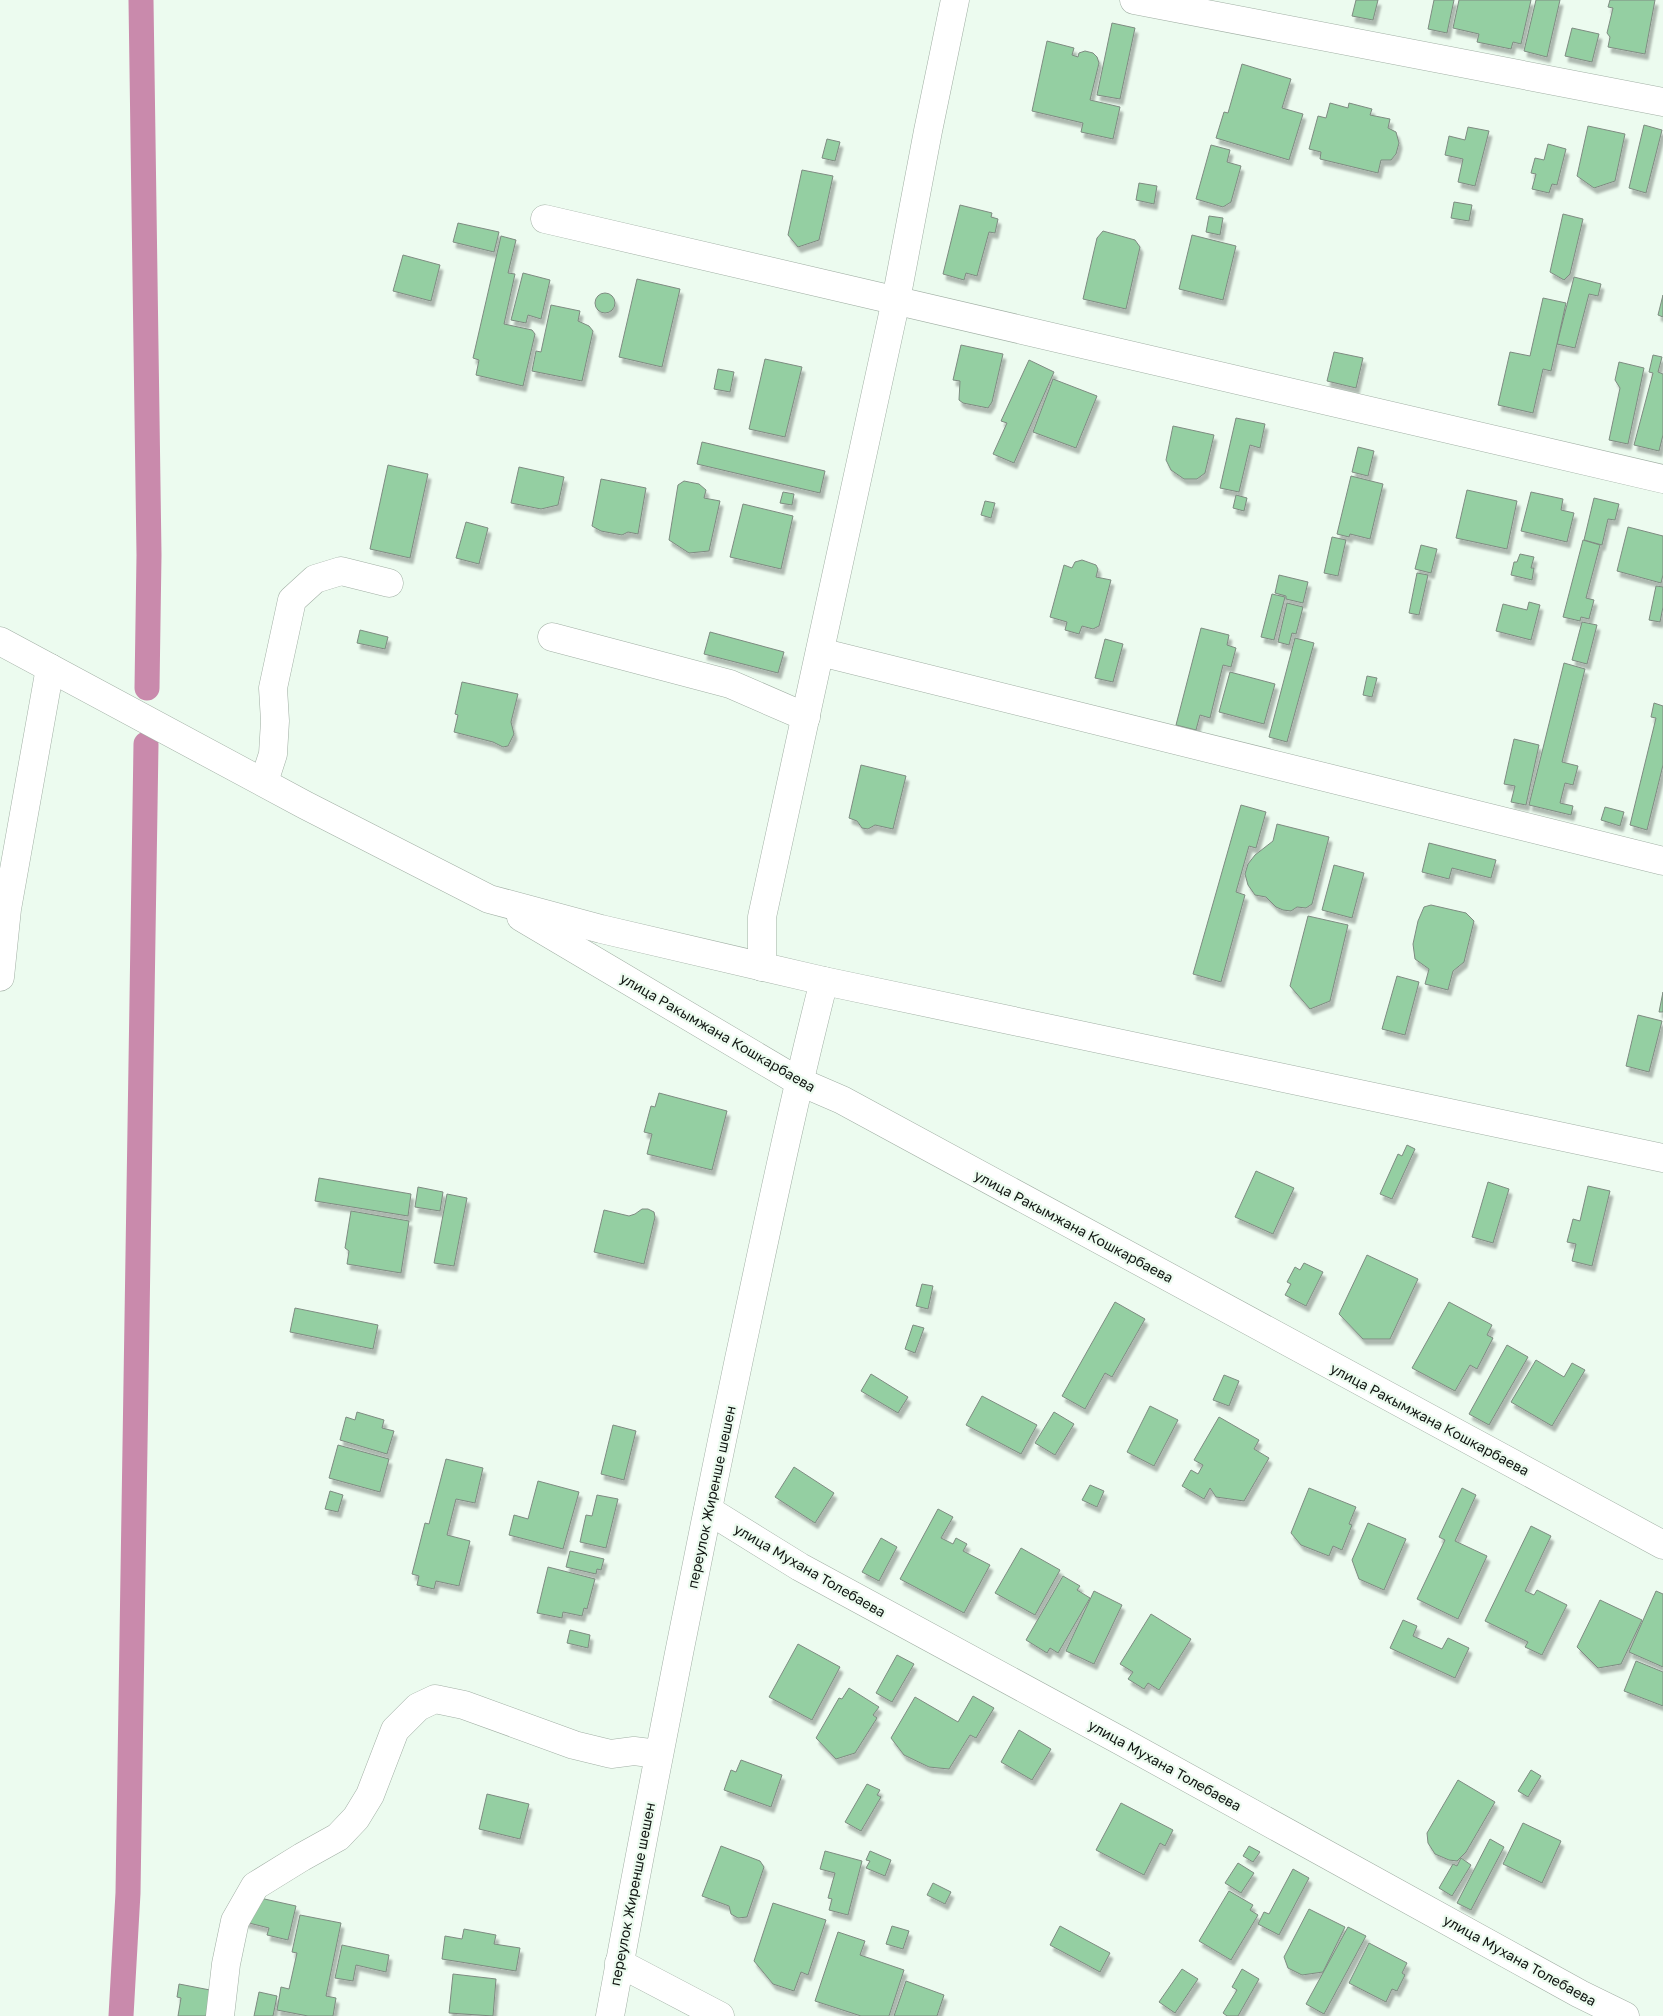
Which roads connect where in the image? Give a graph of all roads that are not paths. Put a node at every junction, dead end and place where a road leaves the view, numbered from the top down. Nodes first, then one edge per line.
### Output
1 (956, 0) edge
2 (1134, 0) edge
3 (1663, 102) edge
4 (545, 219) dead end
5 (896, 300) junction
6 (1663, 479) edge
7 (389, 583) dead end
8 (552, 636) dead end
9 (0, 641) edge
10 (820, 652) junction
11 (50, 668) junction
12 (806, 717) junction
13 (264, 782) junction
14 (1663, 861) edge
15 (489, 899) junction
16 (762, 967) junction
17 (0, 977) edge
18 (824, 981) junction
19 (798, 1081) junction
20 (1663, 1158) edge
21 (708, 1510) junction
22 (1663, 1545) edge
23 (658, 1754) junction
24 (620, 1963) junction
25 (220, 2016) edge
26 (610, 2016) edge
27 (720, 2016) edge
28 (1625, 2016) edge

1 - 5 street
2 - 3 street
4 - 5 street
5 - 6 street
5 - 10 street
7 - 13 street
8 - 12 street
9 - 11 street
10 - 12 street
10 - 14 street
11 - 13 street
11 - 17 street
12 - 16 street
13 - 15 street
15 - 16 street
15 - 19 street, улица Ракымжана Кошкарбаева
16 - 18 street
18 - 19 street, переулок Жиренше шешен
18 - 20 street
19 - 21 street, переулок Жиренше шешен
19 - 22 street, улица Ракымжана Кошкарбаева
21 - 23 street, переулок Жиренше шешен
21 - 28 street, улица Мухана Толебаева
23 - 24 street, переулок Жиренше шешен
23 - 25 street
24 - 26 street, переулок Жиренше шешен
24 - 27 street

